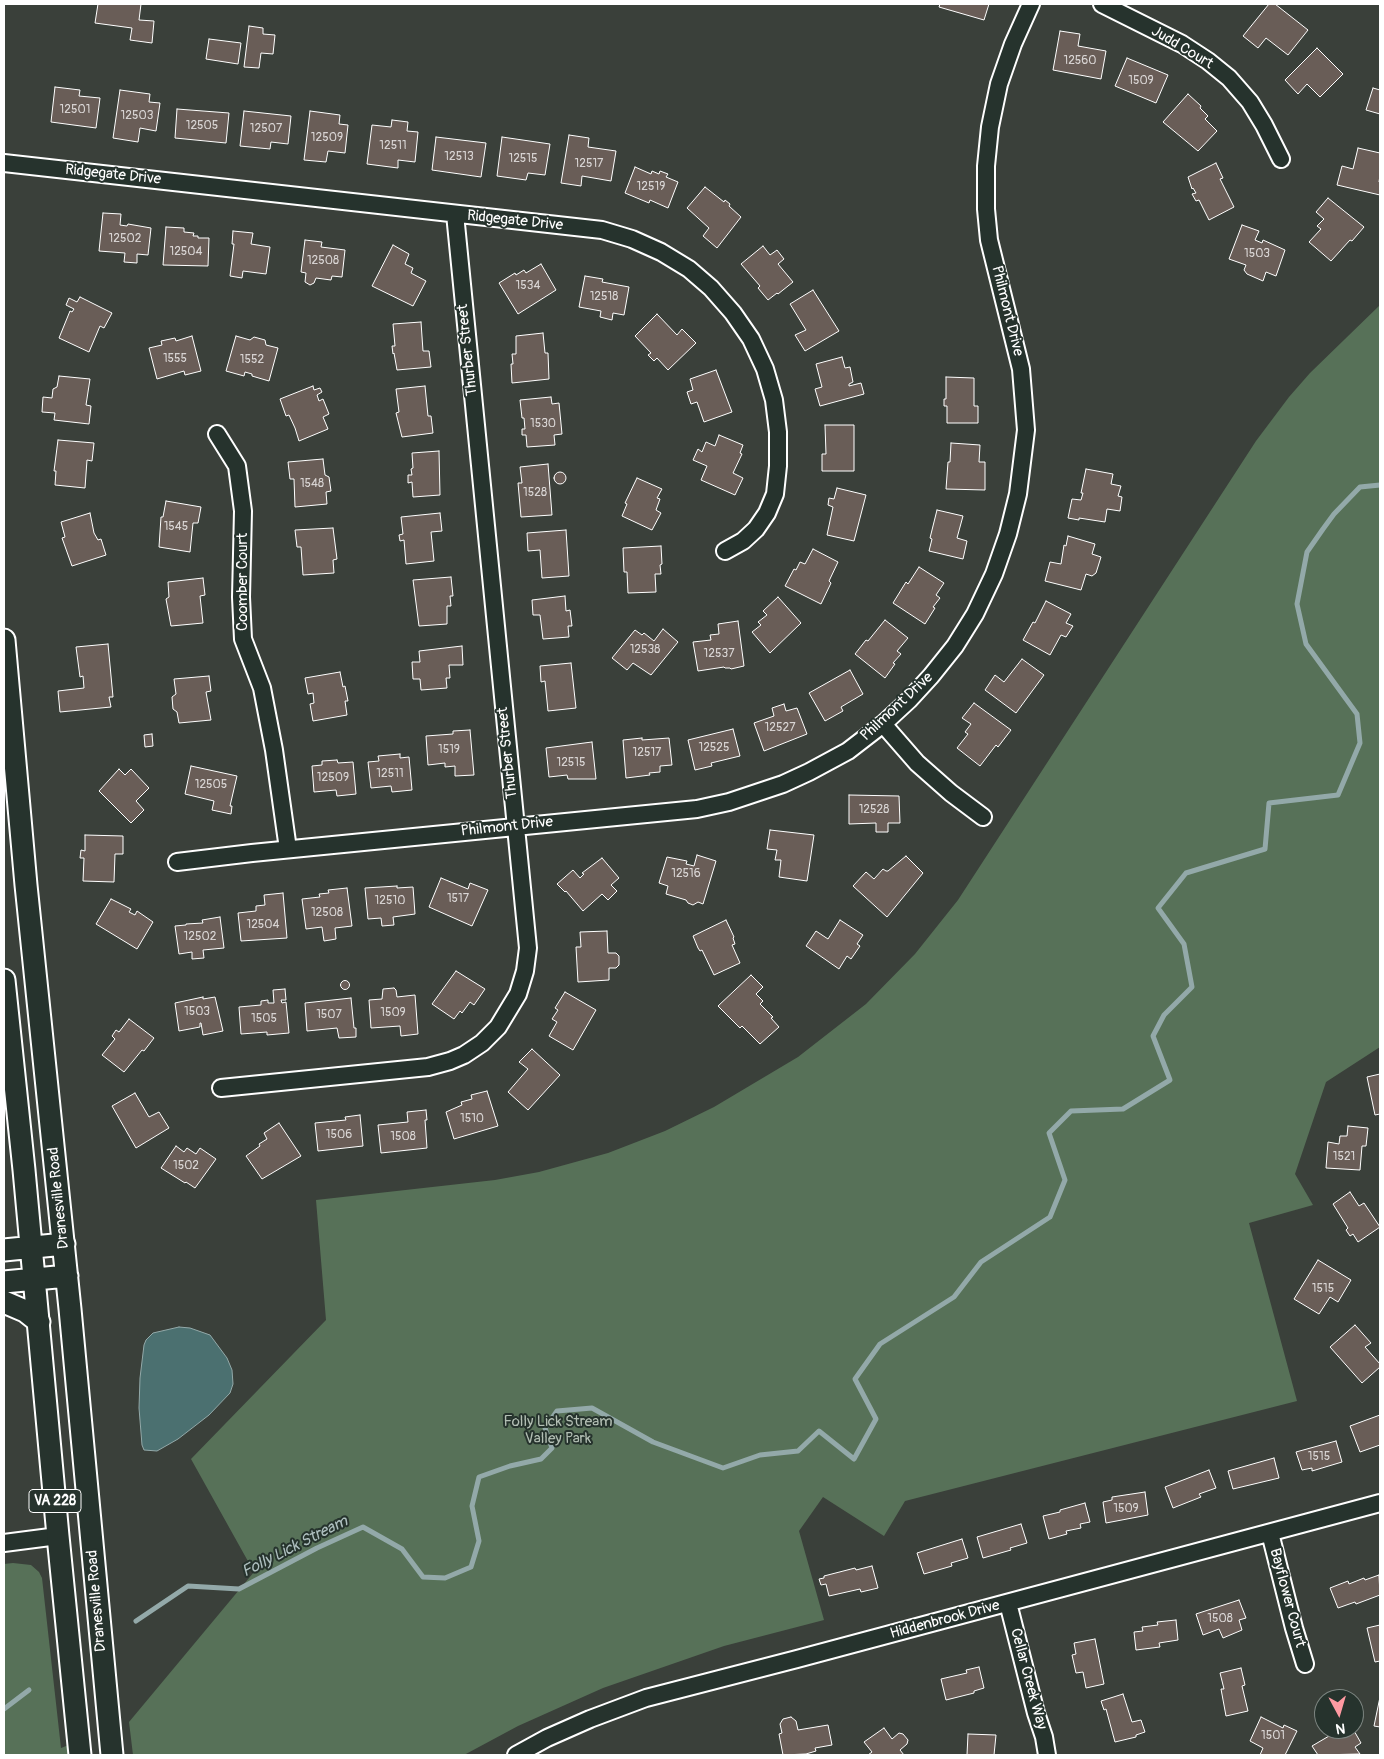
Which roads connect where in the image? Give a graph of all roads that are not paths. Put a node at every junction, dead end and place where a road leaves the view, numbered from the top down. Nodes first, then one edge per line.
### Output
1 (1031, 4) edge
2 (1102, 4) edge
3 (1281, 159) dead end
4 (4, 163) edge
5 (455, 214) junction
6 (217, 434) dead end
7 (725, 551) dead end
8 (4, 640) edge
9 (883, 724) junction
10 (983, 817) dead end
11 (516, 827) junction
12 (288, 849) junction
13 (176, 862) dead end
14 (4, 980) edge
15 (222, 1088) dead end
16 (64, 1244) junction
17 (31, 1247) junction
18 (4, 1250) edge
19 (67, 1276) junction
20 (35, 1279) junction
21 (4, 1282) edge
22 (4, 1302) edge
23 (39, 1322) junction
24 (1380, 1503) edge
25 (1270, 1533) junction
26 (58, 1536) junction
27 (4, 1543) edge
28 (1008, 1603) junction
29 (1305, 1664) dead end
30 (80, 1755) edge
31 (112, 1755) edge
32 (516, 1755) edge
33 (1047, 1755) edge

1 - 9 street, Philmont Drive
2 - 3 street, Judd Court
4 - 5 street, Ridgegate Drive
5 - 7 street, Ridgegate Drive
5 - 11 street, Thurber Street
6 - 12 street, Coomber Court
8 - 16 main road, Dranesville Road / VA 228
9 - 10 street
9 - 11 street, Philmont Drive
11 - 12 street, Philmont Drive
11 - 15 street, Thurber Street
12 - 13 street, Philmont Drive
14 - 17 main road, VA 228
16 - 17 main road
16 - 19 main road, Dranesville Road / VA 228
17 - 18 main road
17 - 20 main road, VA 228
19 - 20 main road
19 - 31 main road, Dranesville Road / VA 228
20 - 21 main road
20 - 23 main road, VA 228
22 - 23 main road
23 - 26 main road, VA 228
24 - 25 street, Hiddenbrook Drive
25 - 28 street, Hiddenbrook Drive
25 - 29 street, Bayflower Court
26 - 27 street
26 - 30 main road, VA 228
28 - 32 street, Hiddenbrook Drive
28 - 33 street, Cellar Creek Way

